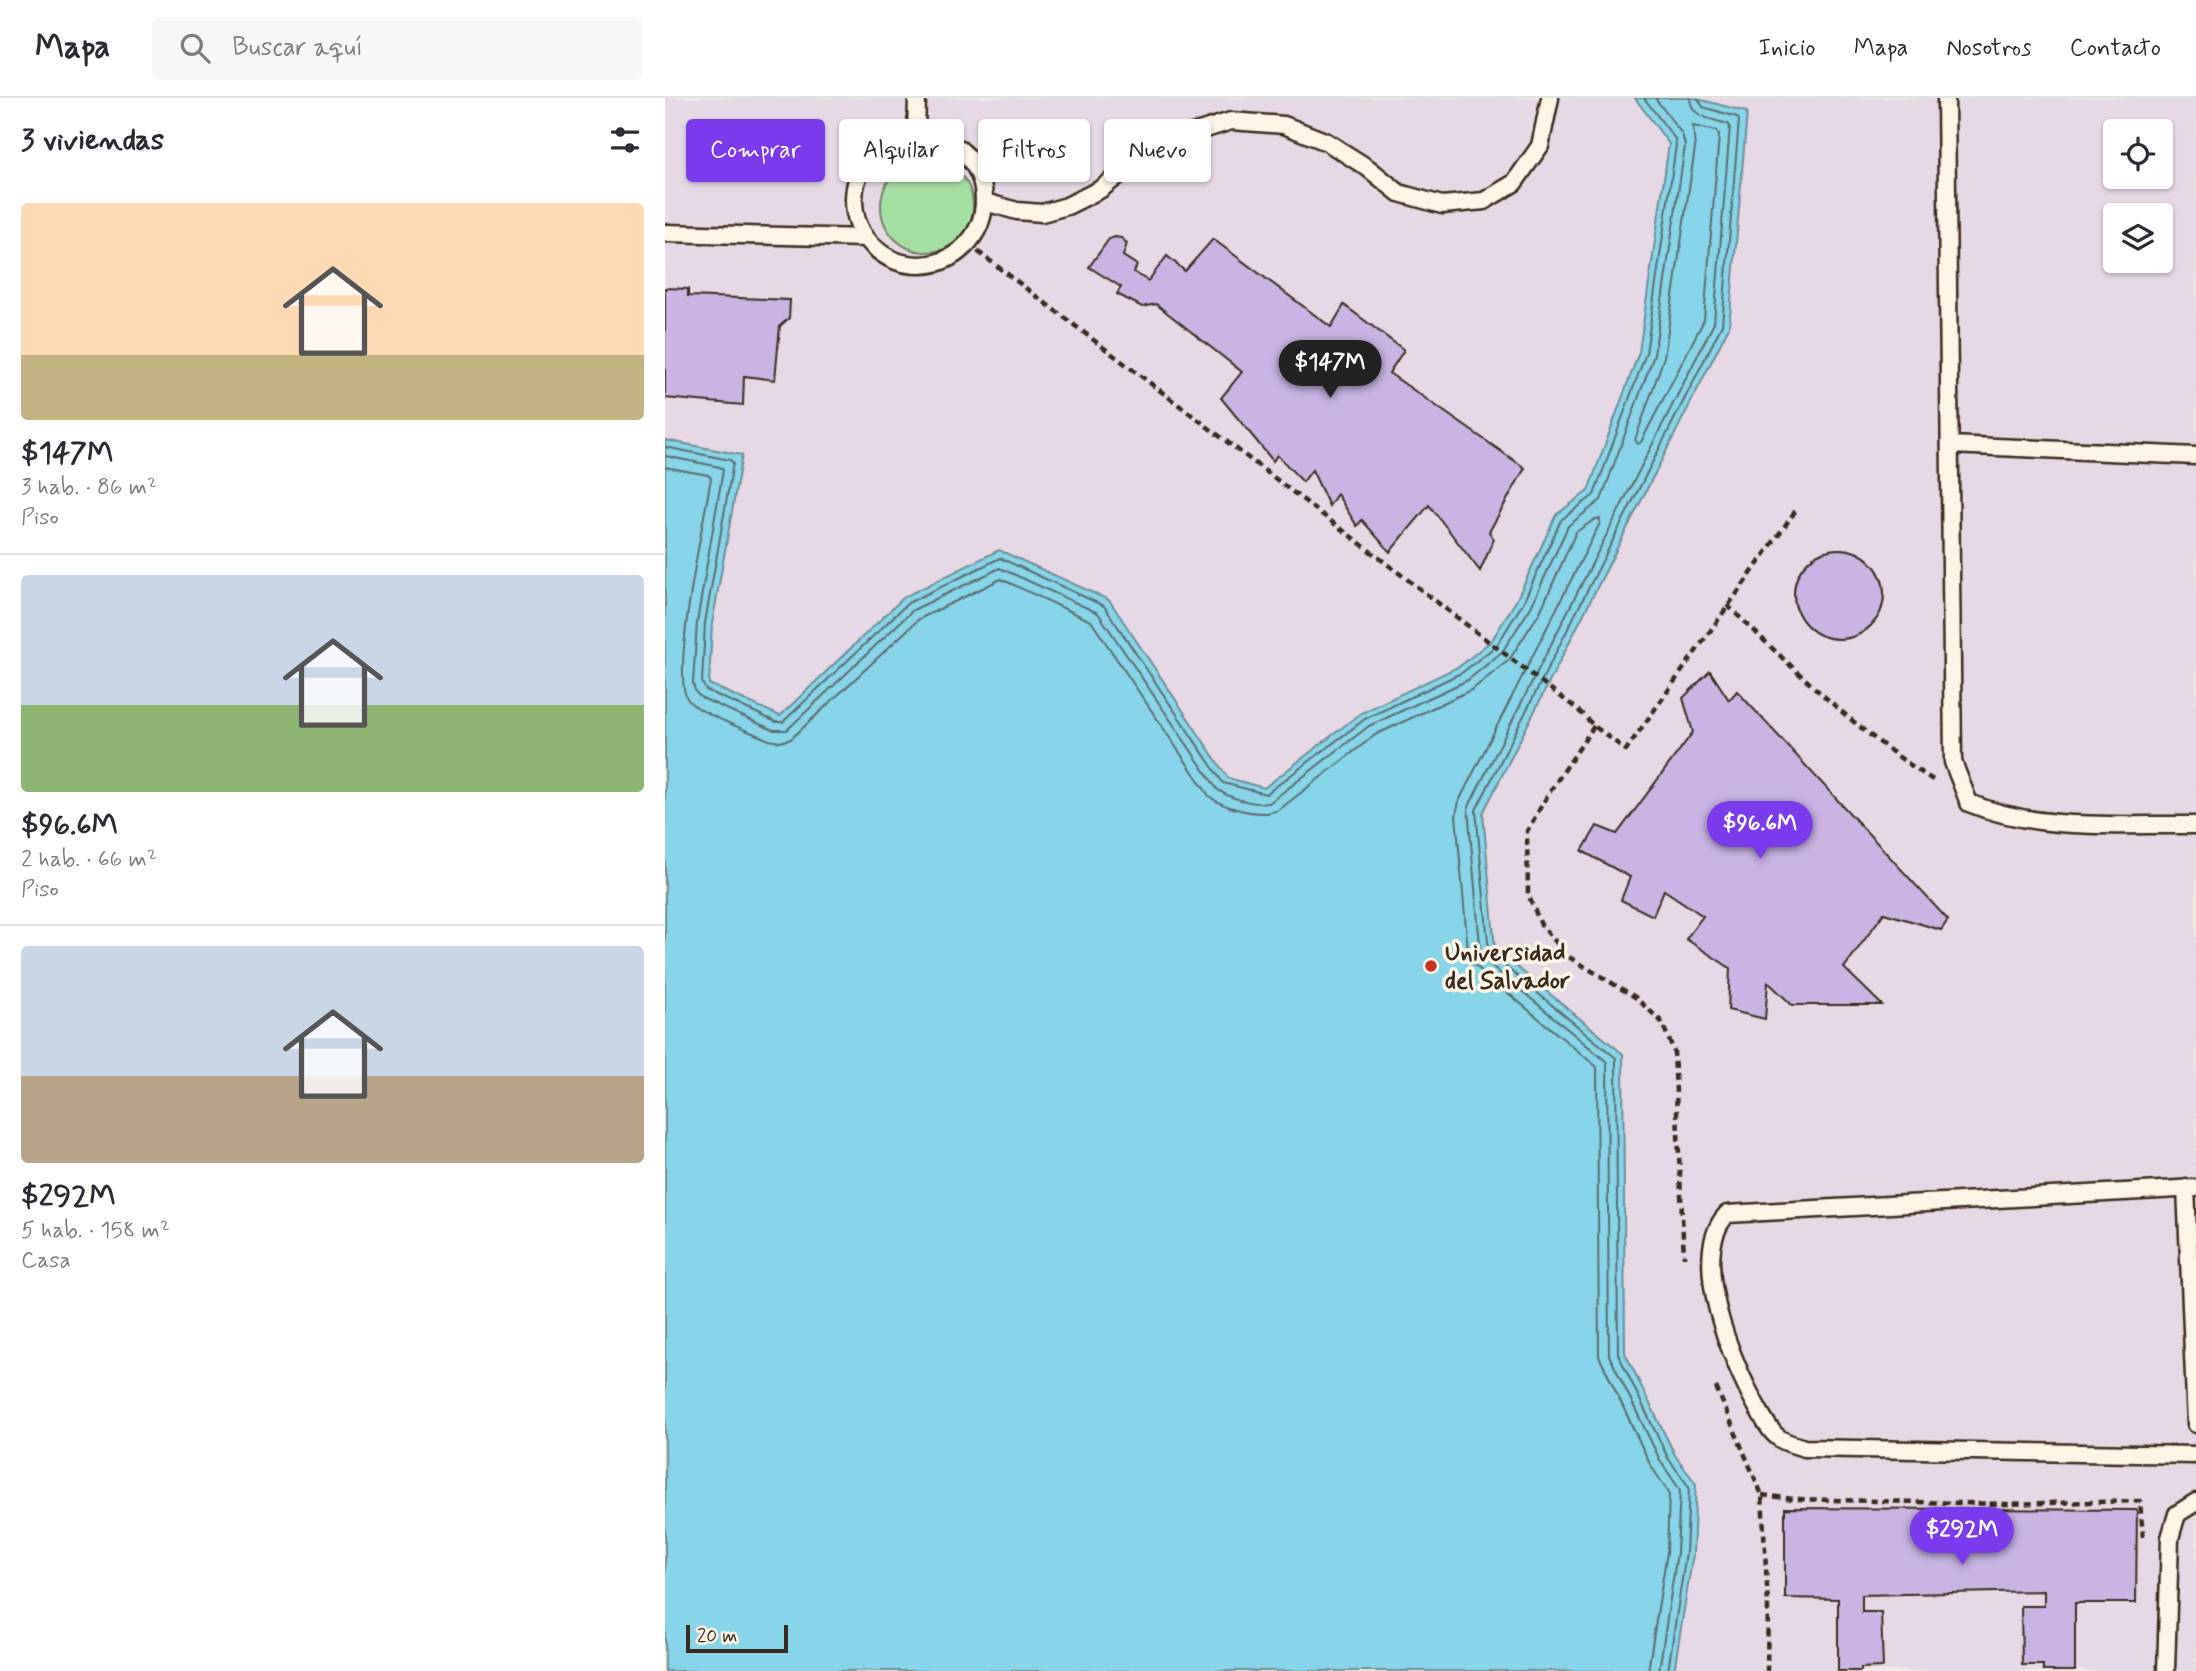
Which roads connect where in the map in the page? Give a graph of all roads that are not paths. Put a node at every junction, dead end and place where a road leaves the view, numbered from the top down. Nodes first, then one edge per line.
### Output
1 (916, 98) edge
2 (1551, 98) edge
3 (1946, 98) edge
4 (916, 119) edge
5 (964, 154) edge
6 (856, 182) edge
7 (985, 202) junction
8 (665, 233) edge
9 (866, 238) junction
10 (1950, 444) junction
11 (2196, 456) edge
12 (2196, 825) edge
13 (2191, 1188) edge
14 (2196, 1424) edge
15 (2196, 1455) edge
16 (2196, 1502) edge
17 (2166, 1671) edge

1 - 4 lane
2 - 7 lane
3 - 10 lane
5 - 7 lane
6 - 9 lane
7 - 9 lane
8 - 9 lane
10 - 11 lane
10 - 12 lane
13 - 14 lane
13 - 15 lane
16 - 17 lane

